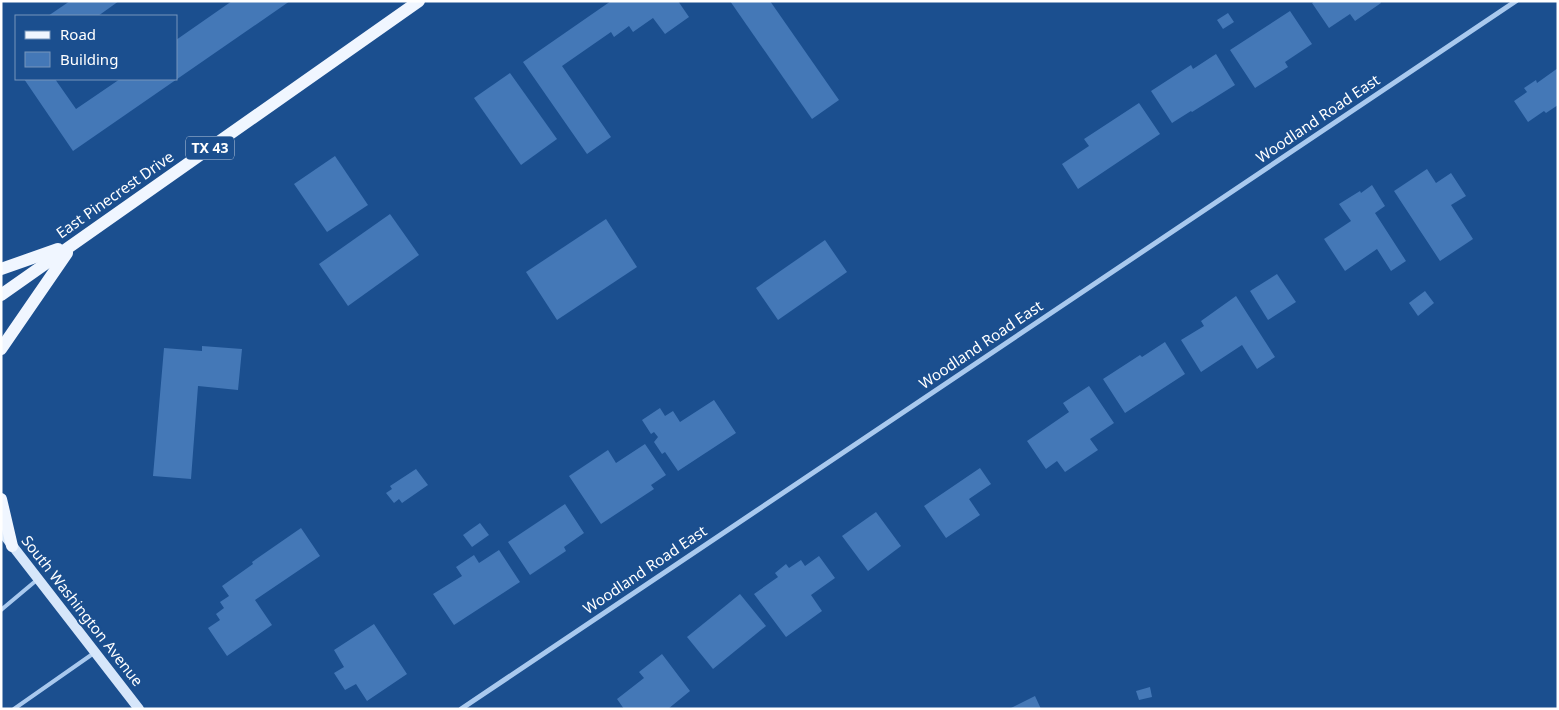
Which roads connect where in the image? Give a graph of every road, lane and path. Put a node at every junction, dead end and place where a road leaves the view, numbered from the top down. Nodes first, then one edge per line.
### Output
1 (419, 1) edge
2 (1516, 1) edge
3 (73, 245) junction
4 (1, 269) edge
5 (1, 295) edge
6 (1, 349) edge
7 (1, 499) edge
8 (1, 531) edge
9 (1, 538) edge
10 (12, 546) junction
11 (38, 578) junction
12 (1, 610) edge
13 (95, 652) junction
14 (14, 709) edge
15 (139, 709) edge
16 (461, 709) edge

1 - 3 main road, East Pinecrest Drive / TX 43
2 - 16 street, Woodland Road East
3 - 4 main road
3 - 5 main road, East Pinecrest Drive / TX 43
3 - 6 main road
7 - 10 main road
8 - 10 street, South Washington Avenue
9 - 10 main road
10 - 11 street, South Washington Avenue
11 - 12 lane
11 - 13 street, South Washington Avenue
13 - 14 lane
13 - 15 street, South Washington Avenue

